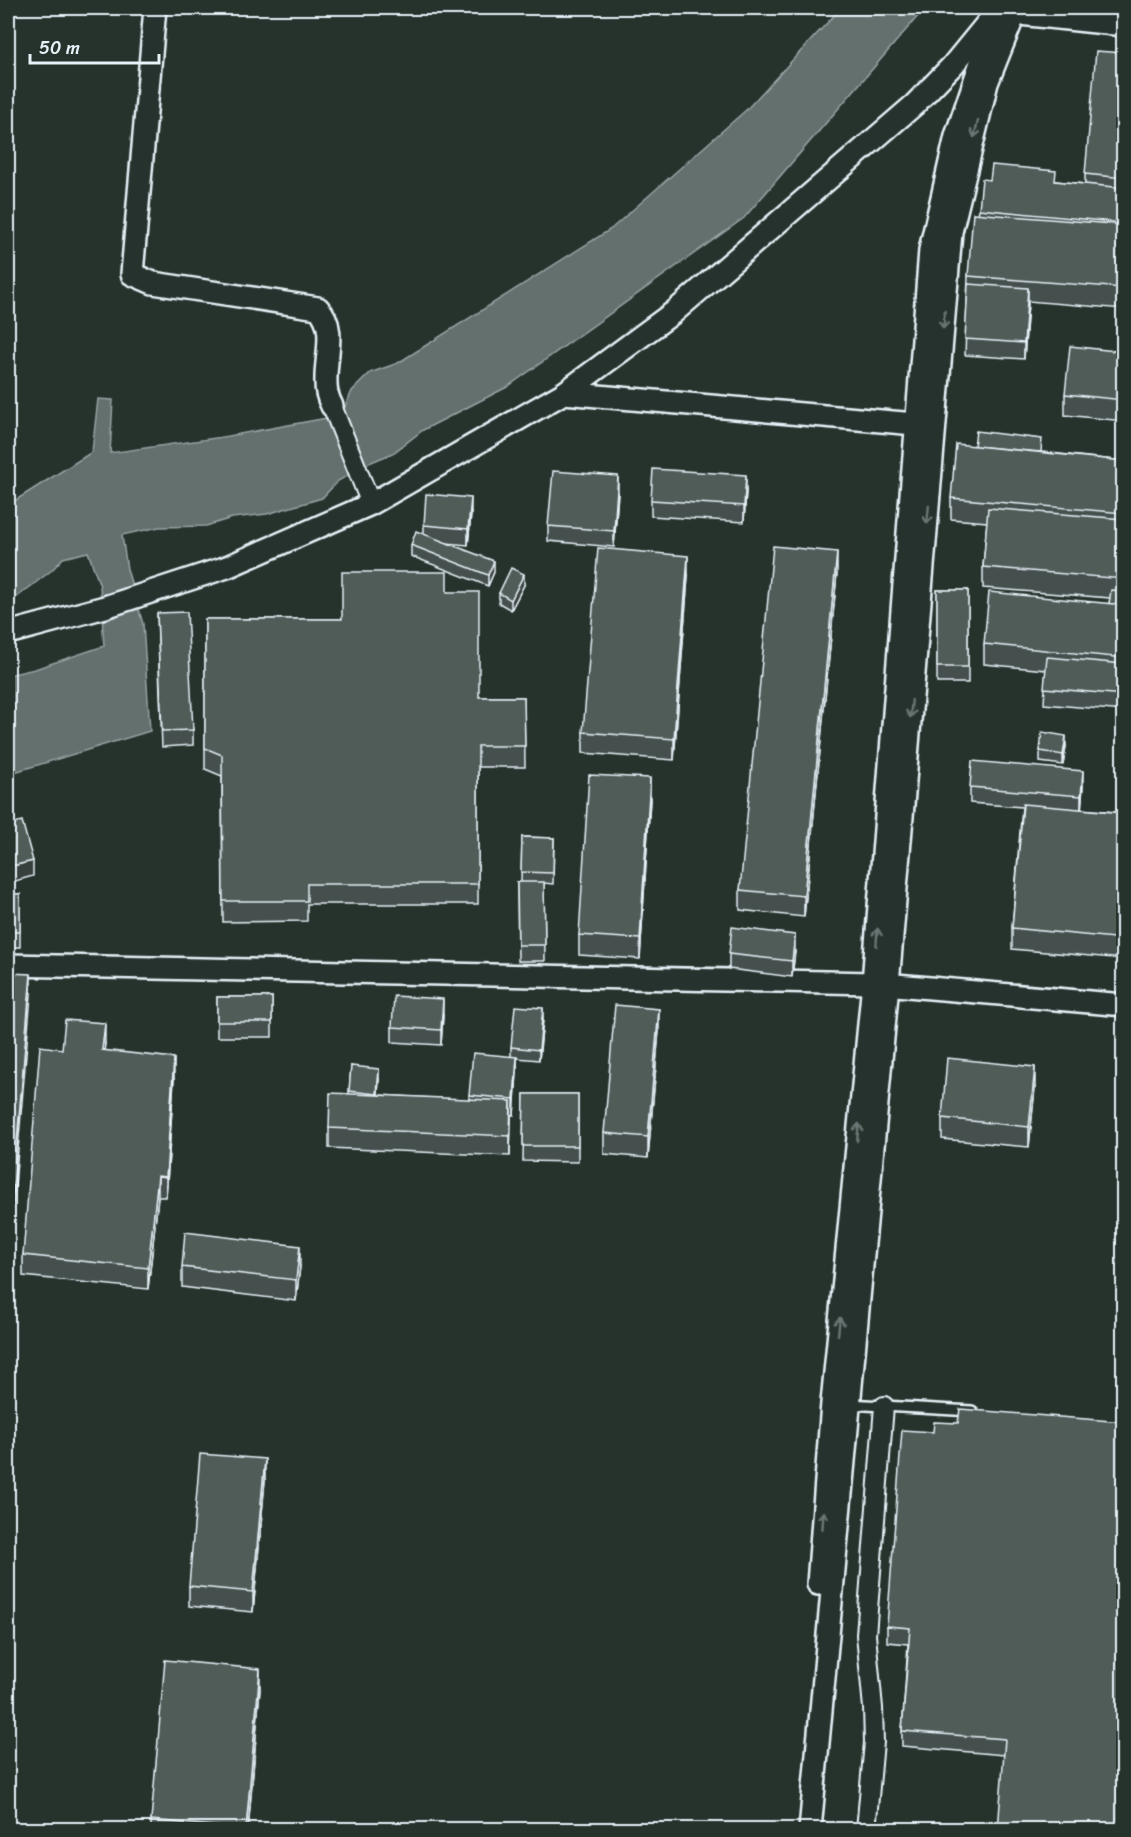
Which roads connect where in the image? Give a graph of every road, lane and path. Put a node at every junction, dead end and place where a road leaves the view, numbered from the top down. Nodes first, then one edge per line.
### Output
1 (155, 8) edge
2 (1007, 10) edge
3 (1124, 25) edge
4 (564, 393) junction
5 (332, 406) joint
6 (915, 424) junction
7 (371, 504) junction
8 (8, 633) edge
9 (8, 965) edge
10 (881, 984) junction
11 (1124, 1005) edge
12 (840, 1403) junction
13 (884, 1406) junction
14 (985, 1412) edge
15 (799, 1830) edge
16 (810, 1830) edge
17 (866, 1830) edge

1 - 5 street
2 - 3 street
2 - 4 street
2 - 6 street
2 -> 10 street
4 - 6 street
4 - 7 street
5 - 7 street
10 -> 6 street
7 - 8 street
9 - 10 street
10 - 11 street
10 - 12 street
12 - 13 lane
15 -> 12 street
12 - 16 street
13 - 14 lane
13 - 17 street

